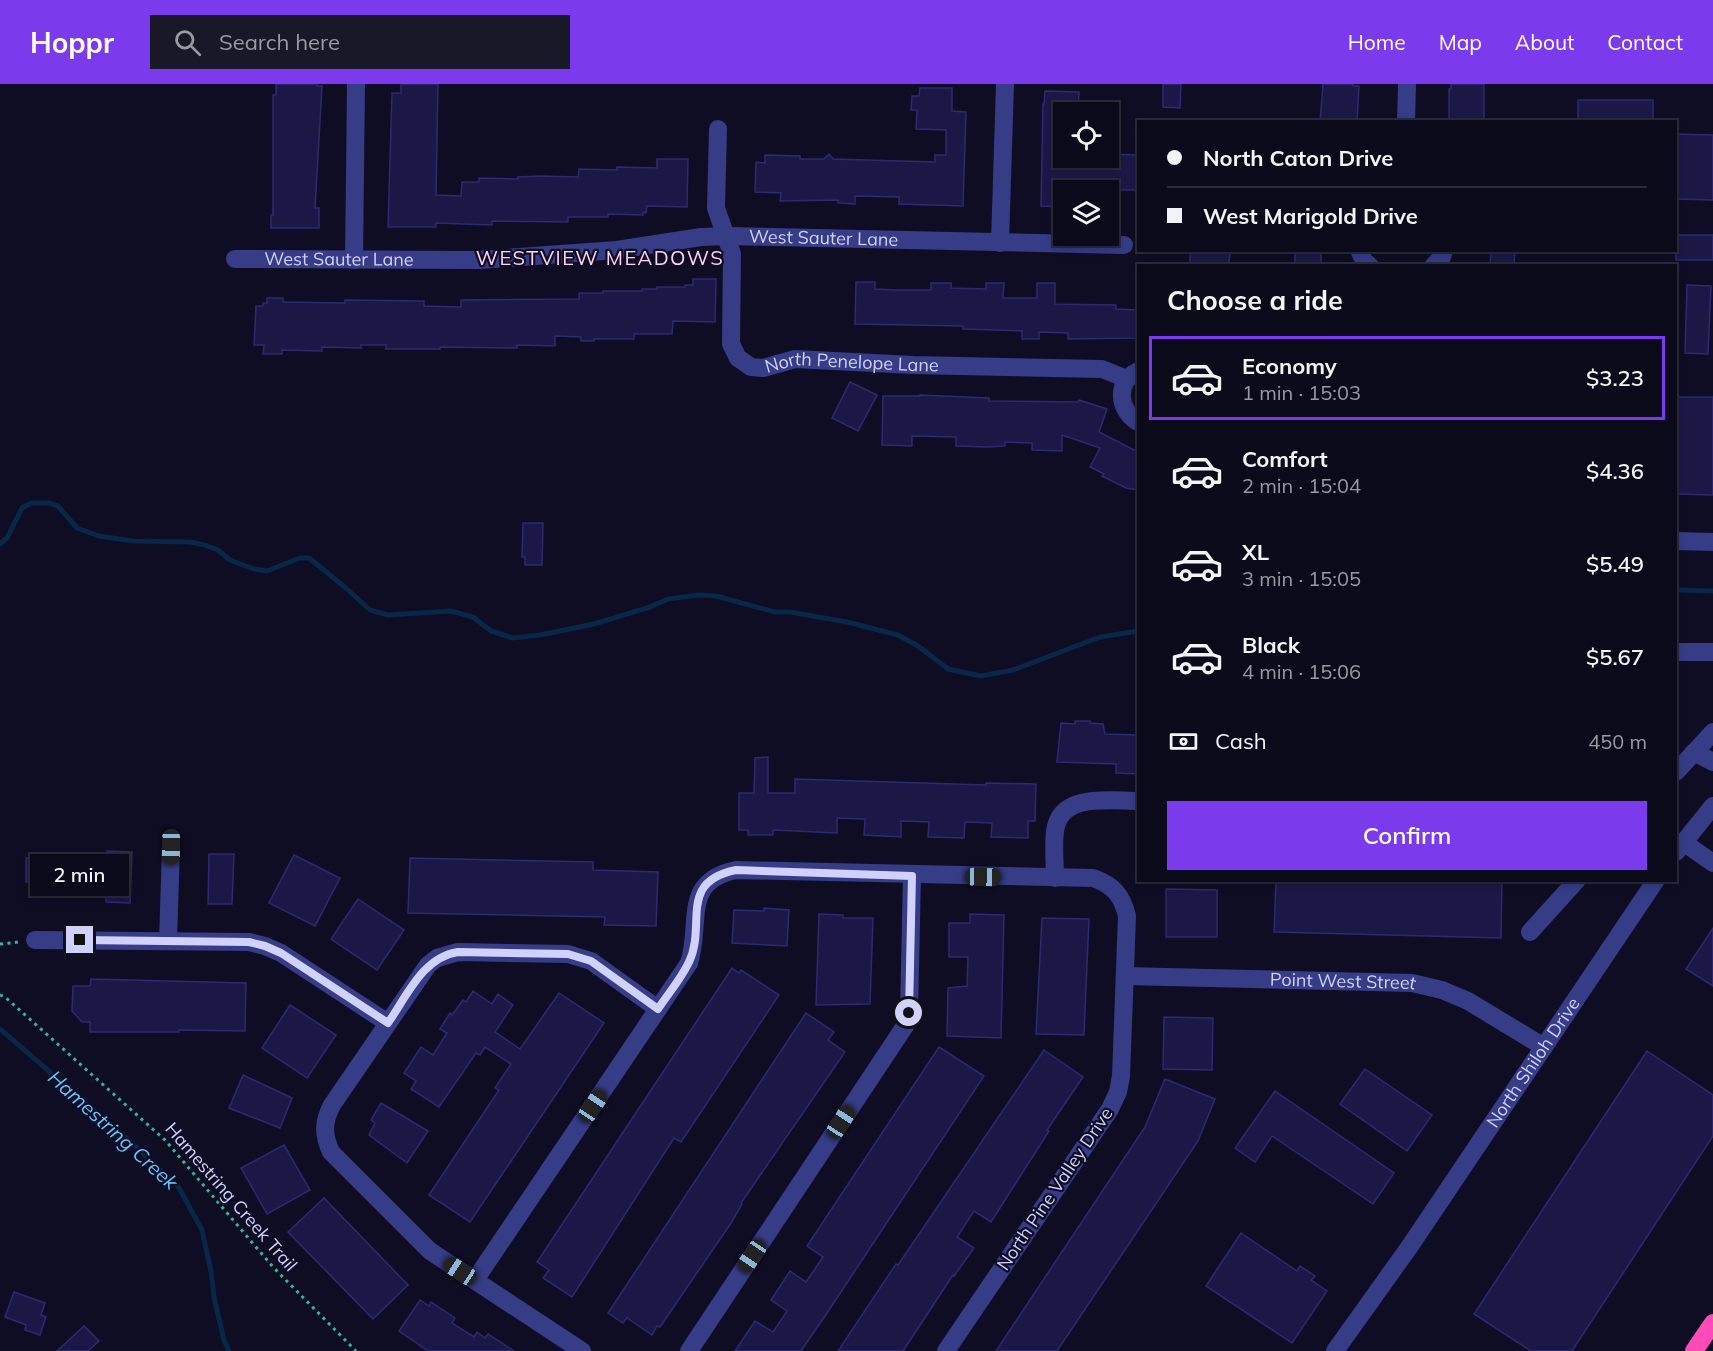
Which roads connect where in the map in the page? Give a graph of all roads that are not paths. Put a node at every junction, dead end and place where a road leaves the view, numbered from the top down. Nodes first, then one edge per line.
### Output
1 (356, 84) edge
2 (1005, 84) edge
3 (1407, 84) edge
4 (1406, 120) edge
5 (718, 129) dead end
6 (726, 236) junction
7 (1000, 243) junction
8 (1124, 245) dead end
9 (1443, 252) edge
10 (235, 259) dead end
11 (354, 260) junction
12 (1435, 264) edge
13 (1133, 375) edge
14 (1137, 421) edge
15 (1677, 541) edge
16 (1713, 542) edge
17 (1677, 652) edge
18 (1713, 652) edge
19 (1713, 732) edge
20 (1694, 752) junction
21 (1713, 762) edge
22 (1677, 771) edge
23 (1137, 801) edge
24 (1713, 806) edge
25 (171, 847) dead end
26 (1679, 847) edge
27 (1713, 864) edge
28 (912, 876) junction
29 (1055, 878) junction
30 (1575, 882) edge
31 (1655, 882) edge
32 (1530, 932) dead end
33 (35, 940) dead end
34 (168, 940) junction
35 (1125, 976) junction
36 (658, 1009) junction
37 (388, 1023) junction
38 (1544, 1047) junction
39 (475, 1280) junction
40 (1713, 1323) edge
41 (582, 1351) edge
42 (689, 1351) edge
43 (945, 1351) edge
44 (1335, 1351) edge
45 (1694, 1351) edge

1 - 11 street
2 - 7 street
3 - 4 street
5 - 6 street, North Penelope Lane
6 - 7 street, West Sauter Lane
6 - 11 street, West Sauter Lane
6 - 13 street, North Penelope Lane
7 - 8 street, West Sauter Lane
9 - 12 street
10 - 11 street, West Sauter Lane
13 - 14 street, North Penelope Lane
15 - 16 street
17 - 18 street
19 - 20 street
20 - 21 street
20 - 22 street
23 - 29 street
24 - 26 street
25 - 34 street
26 - 27 street
28 - 29 street, North Pine Valley Drive
28 - 36 street, North Pine Valley Drive
28 - 42 street
29 - 35 street, North Pine Valley Drive
30 - 32 street
31 - 38 street, North Shiloh Drive
33 - 34 street
34 - 37 street
35 - 38 street, Point West Street
35 - 43 street, North Pine Valley Drive
36 - 37 street
36 - 39 street, North Pine Valley Drive
37 - 39 street
38 - 44 street, North Shiloh Drive
39 - 41 street
40 - 45 highway

